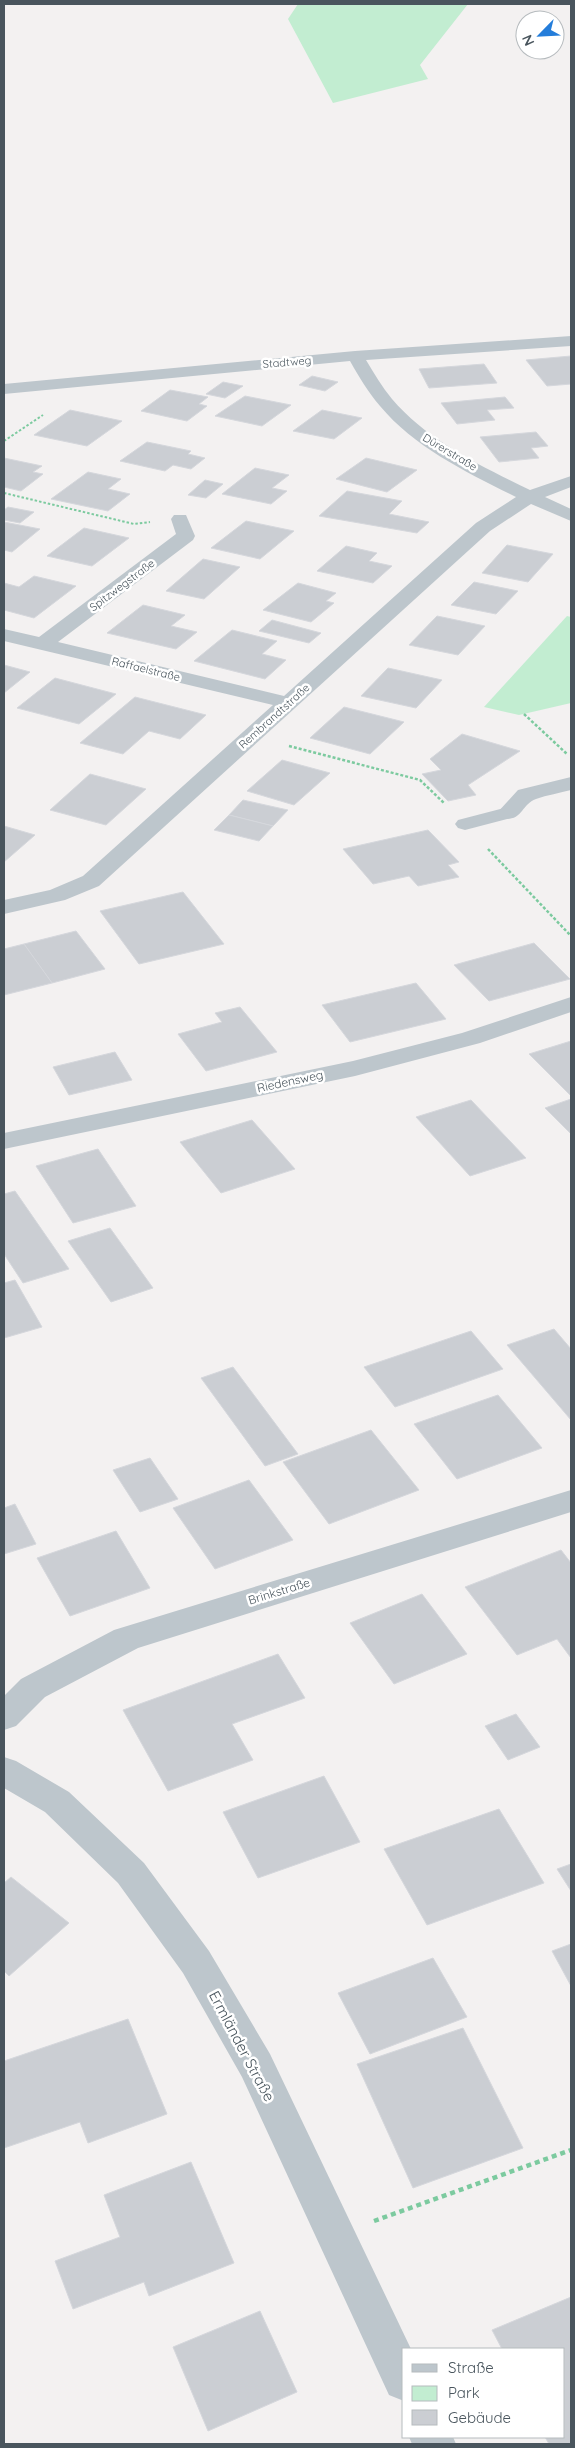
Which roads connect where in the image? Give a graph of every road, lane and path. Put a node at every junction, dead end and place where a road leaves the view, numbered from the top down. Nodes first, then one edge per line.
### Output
1 (571, 341) edge
2 (355, 356) junction
3 (4, 389) edge
4 (571, 481) edge
5 (4, 494) edge
6 (530, 496) junction
7 (571, 516) edge
8 (180, 519) joint
9 (4, 635) edge
10 (43, 644) junction
11 (289, 703) junction
12 (524, 714) dead end
13 (252, 737) junction
14 (571, 758) edge
15 (571, 784) edge
16 (508, 813) joint
17 (465, 824) junction
18 (4, 907) edge
19 (571, 936) edge
20 (571, 1004) edge
21 (4, 1141) edge
22 (571, 1501) edge
23 (4, 1717) edge
24 (4, 1771) edge
25 (571, 2150) edge
26 (336, 2234) junction
27 (402, 2376) edge

1 - 2 street, Stadtweg
2 - 3 street, Stadtweg
2 - 6 street, Dürerstraße
4 - 6 street, Rembrandtstraße
5 - 8 path
6 - 7 street, Dürerstraße
6 - 11 street, Rembrandtstraße
8 - 10 street, Spitzwegstraße
9 - 10 street, Raffaelstraße
10 - 11 street, Raffaelstraße
11 - 13 street, Rembrandtstraße
12 - 14 path
13 - 17 path
13 - 18 street, Rembrandtstraße
15 - 16 street
16 - 17 lane
17 - 19 path
20 - 21 street, Riedensweg
22 - 23 street, Brinkstraße
24 - 26 street, Ermländer Straße
25 - 26 path
26 - 27 street, Ermländer Straße

